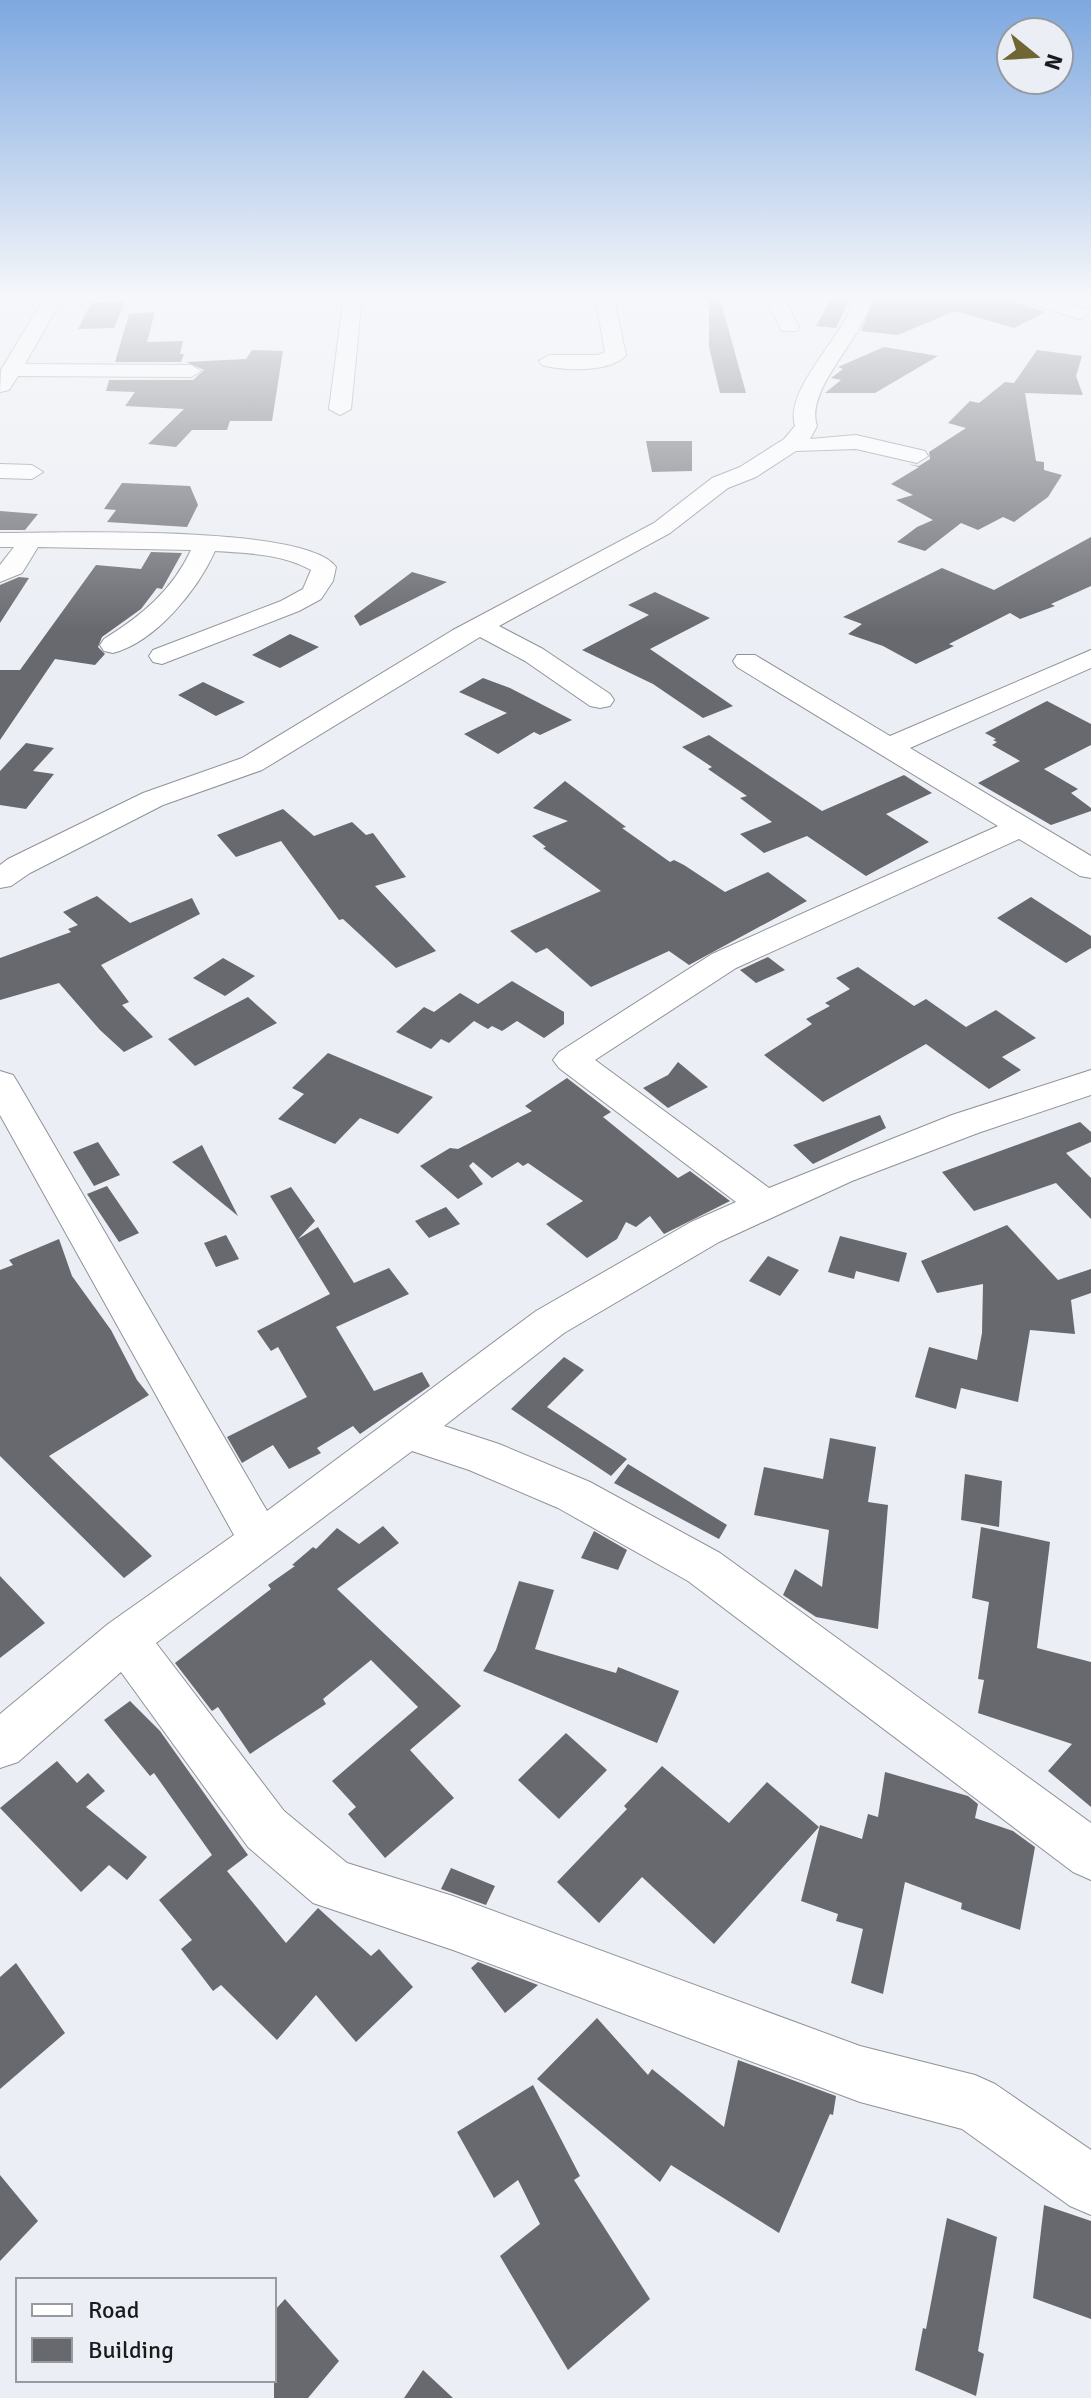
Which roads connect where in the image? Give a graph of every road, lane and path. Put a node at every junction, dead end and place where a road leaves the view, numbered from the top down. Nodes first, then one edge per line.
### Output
1 (807, 407) edge
2 (792, 444) junction
3 (917, 456) dead end
4 (0, 471) edge
5 (32, 472) dead end
6 (0, 540) edge
7 (30, 540) junction
8 (206, 544) junction
9 (0, 575) edge
10 (480, 626) junction
11 (113, 645) dead end
12 (162, 656) dead end
13 (1091, 658) edge
14 (746, 661) dead end
15 (600, 700) dead end
16 (890, 746) junction
17 (1018, 828) junction
18 (1091, 869) edge
19 (0, 879) edge
20 (1091, 1082) edge
21 (0, 1083) edge
22 (766, 1205) junction
23 (406, 1431) junction
24 (261, 1541) junction
25 (125, 1639) junction
26 (0, 1745) edge
27 (1091, 1854) edge
28 (1091, 2185) edge

1 - 2 street
2 - 3 street
2 - 10 street
4 - 5 street
6 - 7 street
7 - 8 street
7 - 9 street
8 - 11 street
8 - 12 street
10 - 15 street
10 - 19 street
13 - 16 street
14 - 16 street
16 - 17 street
17 - 18 street
17 - 22 street
20 - 22 street
21 - 24 street
22 - 23 street
23 - 24 street
23 - 27 street
24 - 25 street
25 - 26 street
25 - 28 street

